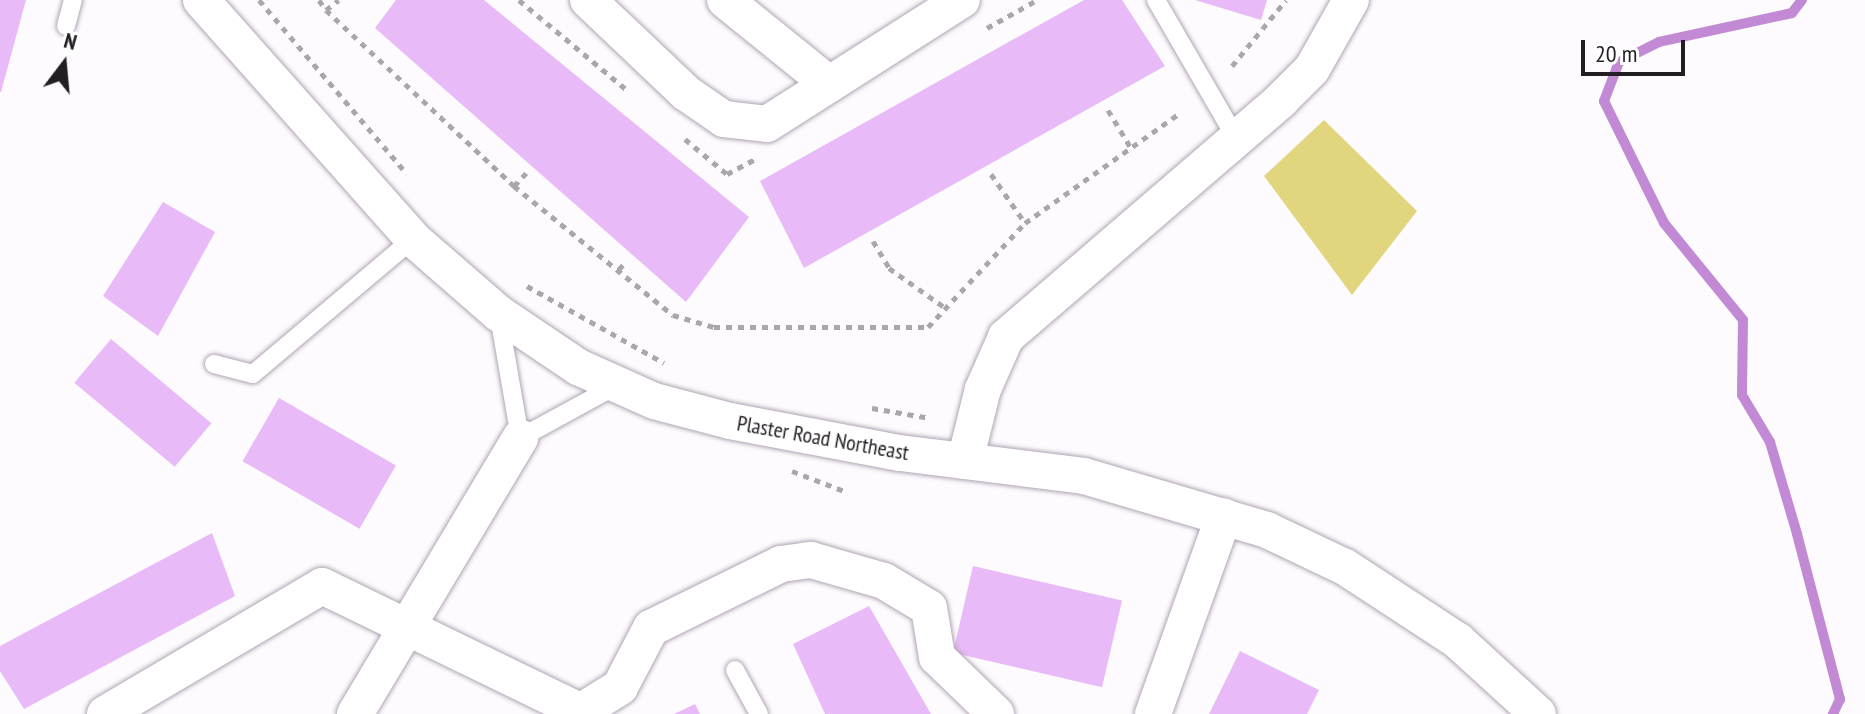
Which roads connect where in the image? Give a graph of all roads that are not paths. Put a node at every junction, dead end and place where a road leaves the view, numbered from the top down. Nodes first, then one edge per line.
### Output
1 (73, 0) edge
2 (201, 0) edge
3 (588, 0) edge
4 (725, 0) edge
5 (962, 0) edge
6 (1156, 0) edge
7 (1351, 0) edge
8 (66, 26) dead end
9 (829, 84) junction
10 (1236, 138) junction
11 (413, 239) junction
12 (498, 313) junction
13 (214, 364) dead end
14 (619, 384) junction
15 (520, 438) junction
16 (965, 461) junction
17 (1224, 516) junction
18 (406, 626) junction
19 (735, 670) dead end
20 (579, 713) edge
21 (105, 714) edge
22 (355, 714) edge
23 (759, 714) edge
24 (996, 714) edge
25 (1153, 714) edge
26 (1538, 714) edge

1 - 8 lane
2 - 11 street, Plaster Road Northeast
3 - 9 street
4 - 9 street
5 - 9 street
6 - 10 lane
7 - 10 street
10 - 16 street
11 - 12 street, Plaster Road Northeast
11 - 13 lane
12 - 14 street, Plaster Road Northeast
12 - 15 lane
14 - 15 lane
14 - 16 street, Plaster Road Northeast
15 - 18 street
16 - 17 street, Plaster Road Northeast
17 - 25 street
17 - 26 street, Plaster Road Northeast
18 - 20 street
18 - 21 street
18 - 22 street
19 - 23 lane
20 - 24 street

